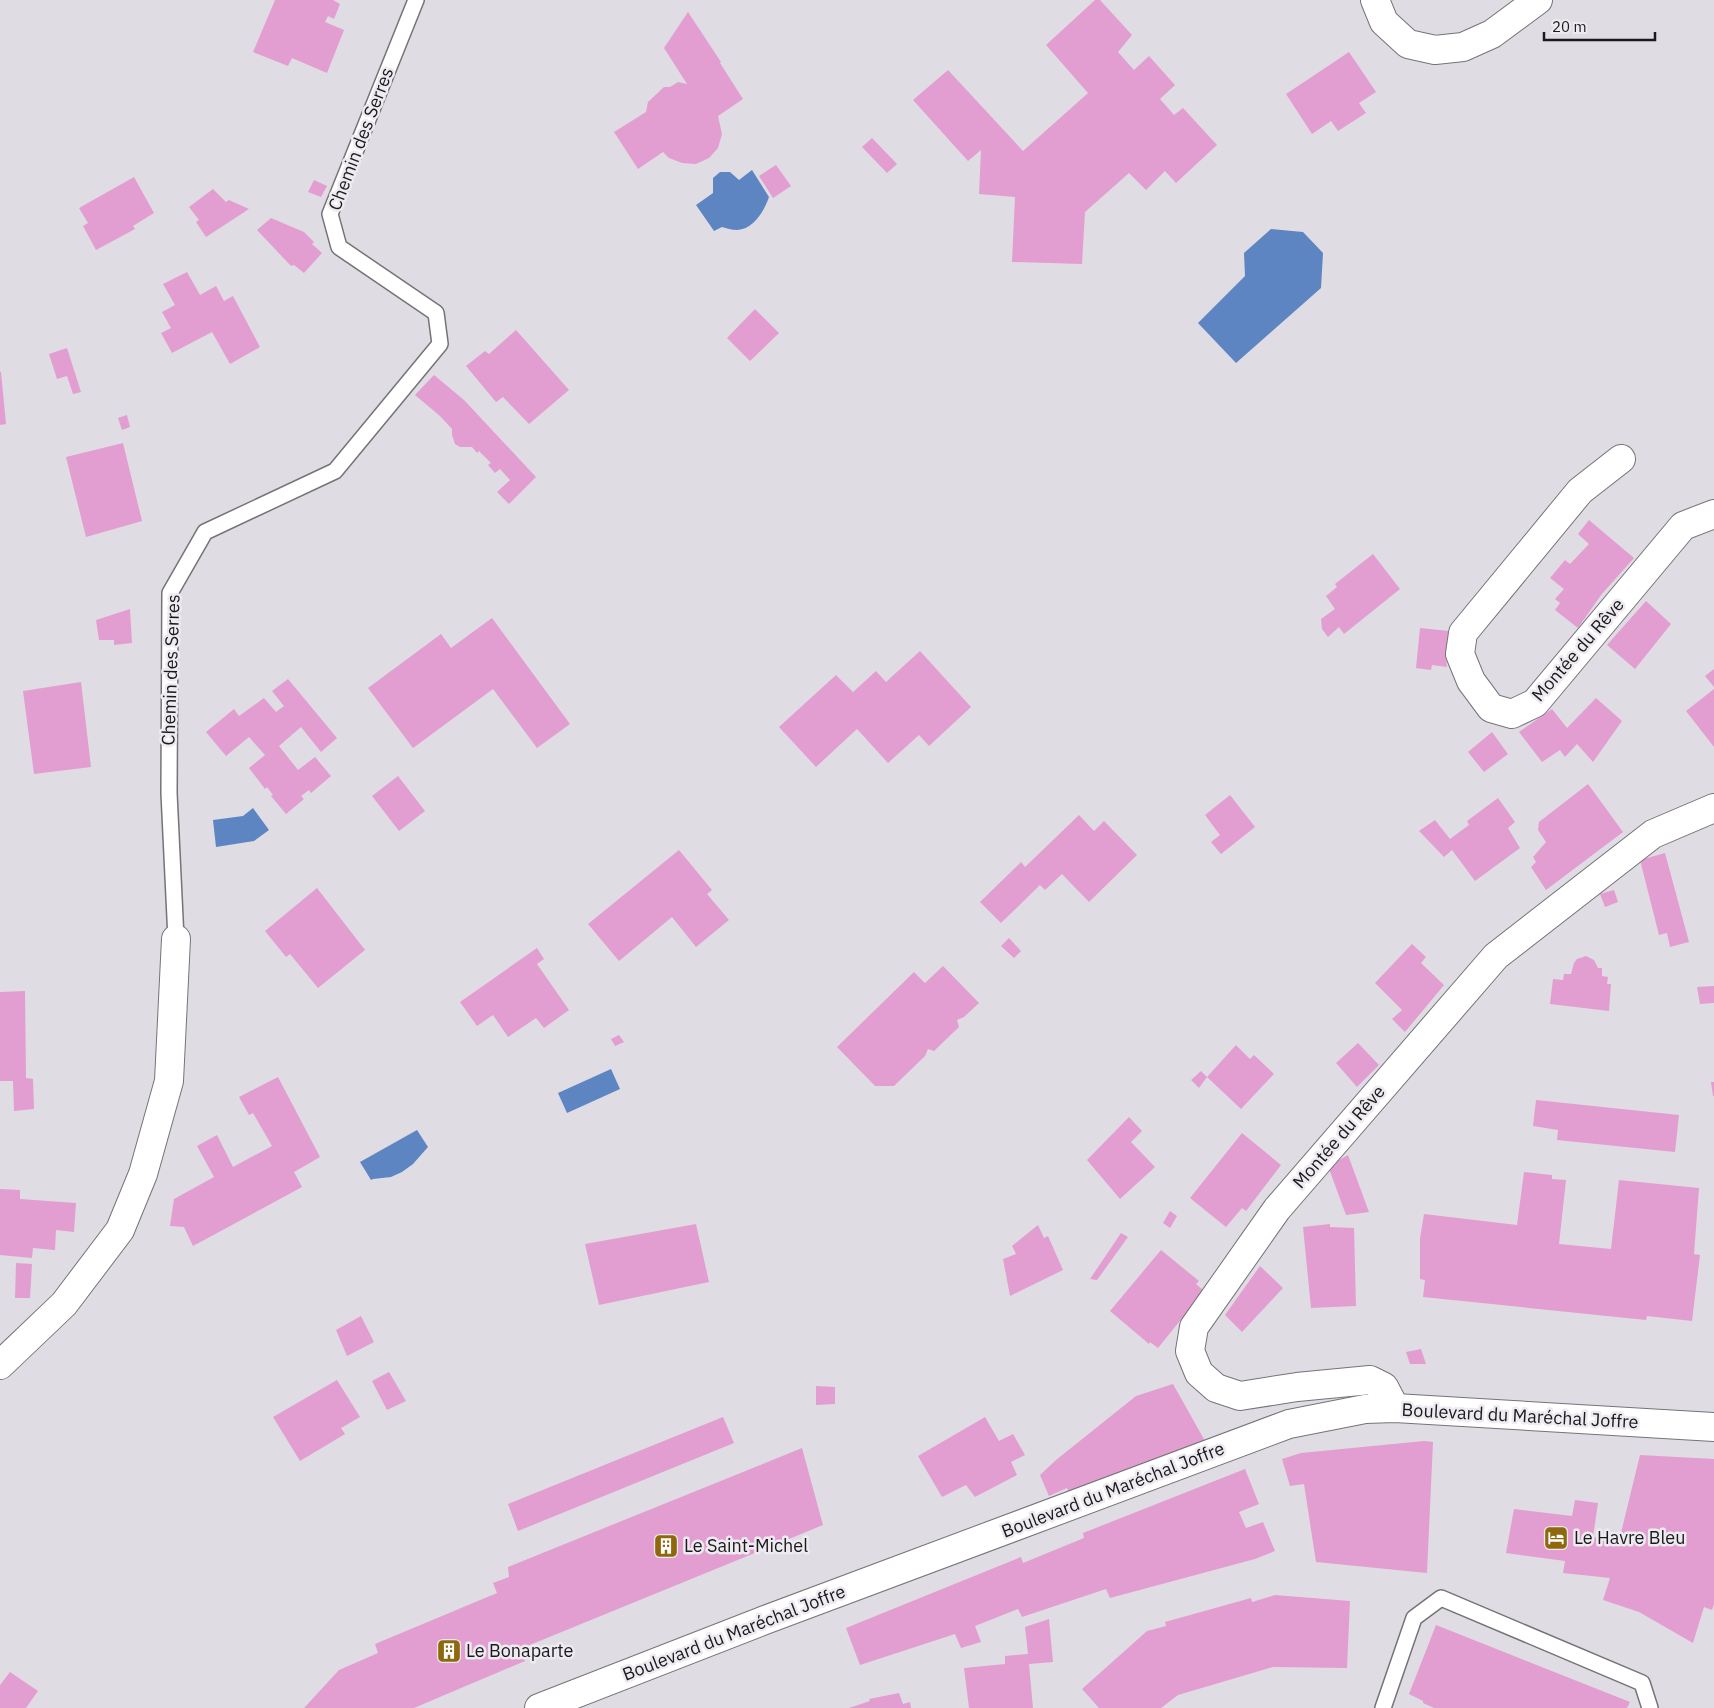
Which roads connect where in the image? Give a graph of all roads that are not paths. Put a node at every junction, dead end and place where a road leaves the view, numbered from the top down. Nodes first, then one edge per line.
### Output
1 (416, 0) edge
2 (1375, 0) edge
3 (1538, 0) edge
4 (1621, 459) dead end
5 (1714, 514) edge
6 (1714, 808) edge
7 (176, 939) joint
8 (0, 1365) edge
9 (1395, 1408) junction
10 (1714, 1427) edge
11 (539, 1708) edge
12 (1383, 1708) edge
13 (1650, 1708) edge

1 - 7 lane, Chemin des Serres
2 - 3 street
4 - 5 street, Montée du Rêve
6 - 9 street, Montée du Rêve
7 - 8 street, Chemin des Serres
9 - 10 street, Boulevard du Maréchal Joffre
9 - 11 street, Boulevard du Maréchal Joffre
12 - 13 lane

